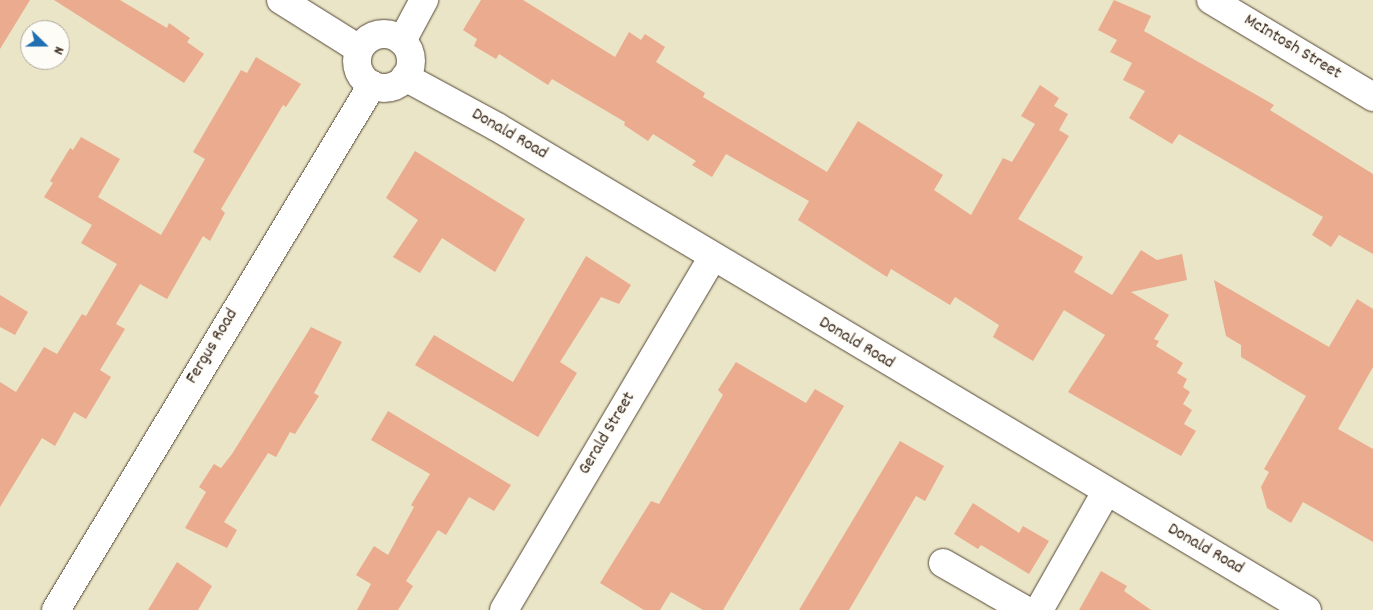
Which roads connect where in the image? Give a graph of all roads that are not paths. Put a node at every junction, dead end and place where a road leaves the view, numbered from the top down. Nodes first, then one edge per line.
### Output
1 (281, 0) edge
2 (424, 0) edge
3 (1211, 0) edge
4 (402, 41) junction
5 (359, 49) junction
6 (405, 77) junction
7 (372, 85) junction
8 (1373, 97) edge
9 (712, 258) junction
10 (1106, 492) junction
11 (943, 563) dead end
12 (56, 610) edge
13 (504, 610) edge
14 (1025, 610) edge
15 (1039, 610) edge
16 (1308, 610) edge

1 - 5 street
2 - 4 street
3 - 8 street, McIntosh Street
4 - 5 street
4 - 6 street
5 - 7 street
6 - 7 street
6 - 9 street, Donald Road
7 - 12 street, Fergus Road
9 - 10 street, Donald Road
9 - 13 street, Gerald Street
10 - 15 street
10 - 16 street, Donald Road
11 - 14 street

